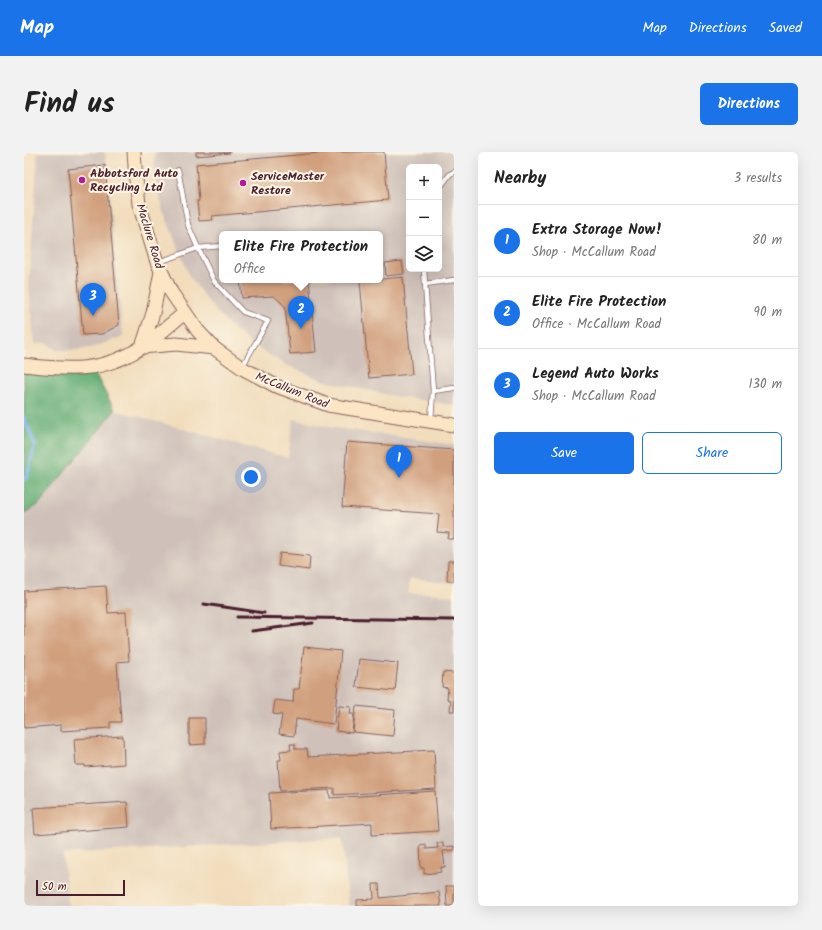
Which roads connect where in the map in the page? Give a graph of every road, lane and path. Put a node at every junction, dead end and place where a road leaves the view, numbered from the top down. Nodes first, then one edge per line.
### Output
1 (134, 152) edge
2 (178, 170) dead end
3 (454, 172) edge
4 (442, 185) edge
5 (219, 246) edge
6 (198, 248) junction
7 (159, 267) junction
8 (424, 272) edge
9 (454, 280) edge
10 (425, 284) junction
11 (185, 313) junction
12 (142, 347) junction
13 (214, 348) junction
14 (24, 365) edge
15 (242, 368) junction
16 (454, 388) edge
17 (433, 391) junction
18 (430, 422) junction
19 (454, 425) edge

1 - 7 main road, Maclure Road
2 - 6 lane
3 - 4 lane
5 - 6 lane
6 - 7 lane
6 - 15 lane
7 - 11 main road, Maclure Road
7 - 12 main road
8 - 10 lane
9 - 10 lane
10 - 17 lane
11 - 12 main road
11 - 13 main road, McCallum Road
12 - 13 main road
12 - 14 main road
13 - 15 main road, McCallum Road
15 - 18 main road, McCallum Road
16 - 17 lane
17 - 18 lane
18 - 19 main road, McCallum Road

